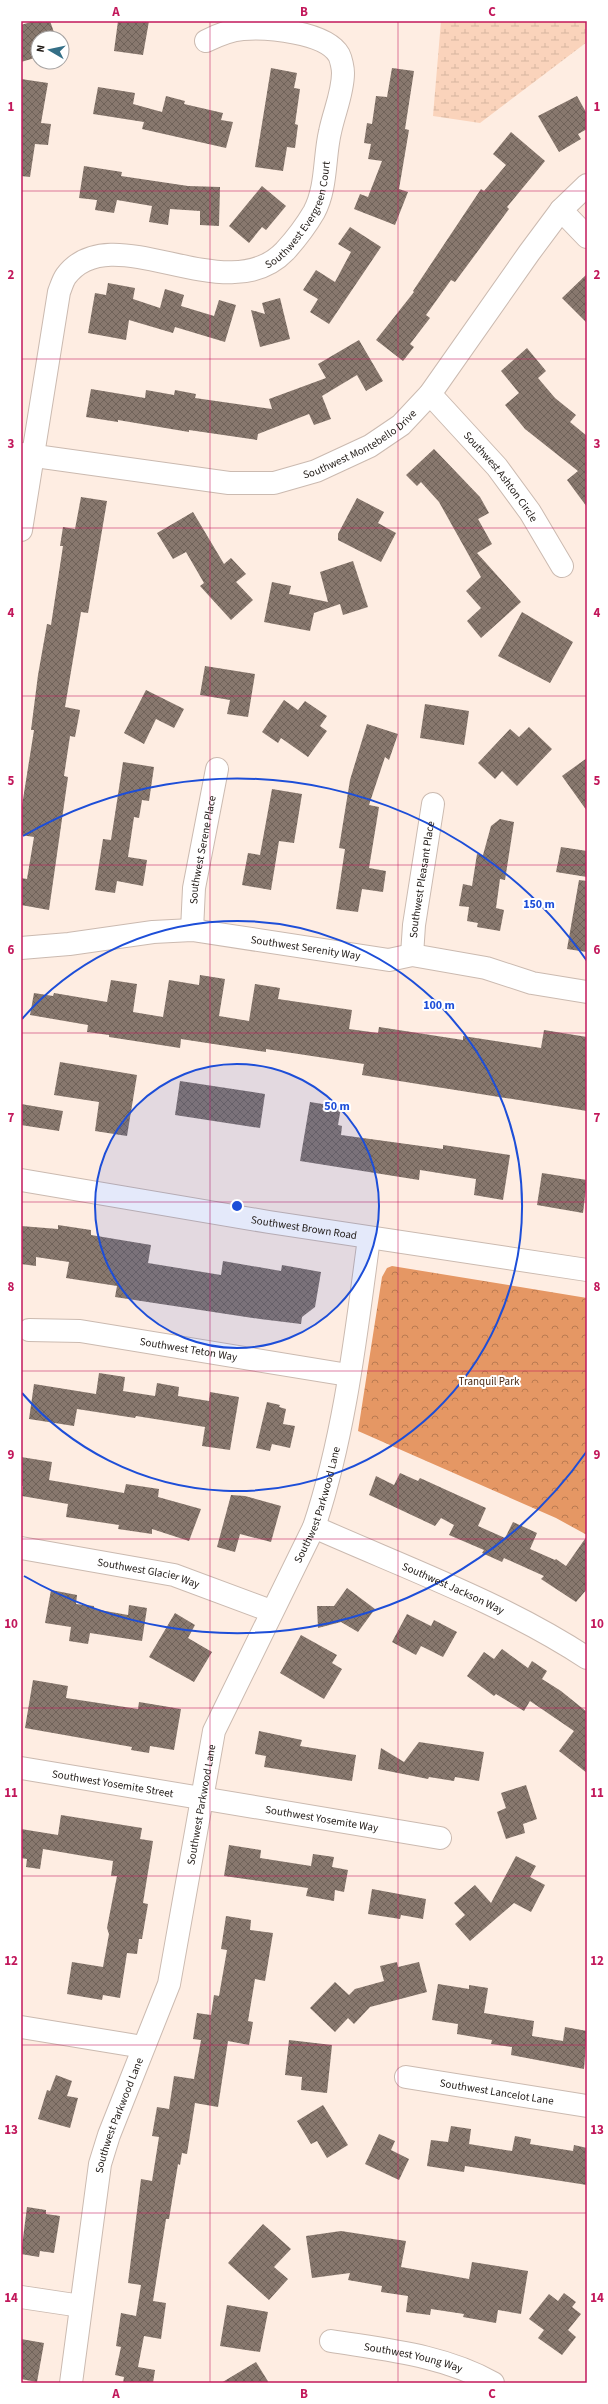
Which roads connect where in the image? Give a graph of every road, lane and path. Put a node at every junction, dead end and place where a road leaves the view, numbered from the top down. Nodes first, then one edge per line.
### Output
1 (206, 41) dead end
2 (587, 185) edge
3 (561, 210) junction
4 (587, 237) edge
5 (430, 394) junction
6 (27, 455) edge
7 (21, 530) edge
8 (562, 566) dead end
9 (217, 769) dead end
10 (433, 804) dead end
11 (192, 930) junction
12 (21, 948) edge
13 (412, 955) junction
14 (587, 992) edge
15 (21, 1180) edge
16 (369, 1238) junction
17 (587, 1270) edge
18 (29, 1330) dead end
19 (348, 1375) junction
20 (314, 1527) junction
21 (21, 1548) edge
22 (271, 1611) junction
23 (587, 1658) edge
24 (21, 1768) edge
25 (204, 1797) junction
26 (440, 1838) dead end
27 (21, 2027) edge
28 (143, 2047) junction
29 (406, 2077) dead end
30 (587, 2106) edge
31 (21, 2297) edge
32 (82, 2306) junction
33 (330, 2341) dead end
34 (71, 2383) edge
35 (493, 2383) edge

1 - 6 street, Southwest Evergreen Court
2 - 3 street, Southwest Montebello Drive
3 - 4 street
3 - 5 street, Southwest Montebello Drive
5 - 6 street, Southwest Montebello Drive
5 - 8 street, Southwest Ashton Circle
6 - 7 street, Southwest Evergreen Court
9 - 11 street, Southwest Serene Place
10 - 13 street, Southwest Pleasant Place
11 - 12 street, Southwest Serenity Way
11 - 13 street, Southwest Serenity Way
13 - 14 street, Southwest Serenity Way
15 - 16 street, Southwest Brown Road
16 - 17 street, Southwest Brown Road
16 - 19 street, Southwest Parkwood Lane
18 - 19 street, Southwest Teton Way
19 - 20 street, Southwest Parkwood Lane
20 - 22 street, Southwest Parkwood Lane
20 - 23 street, Southwest Jackson Way
21 - 22 street, Southwest Glacier Way
22 - 25 street, Southwest Parkwood Lane
24 - 25 street, Southwest Yosemite Street
25 - 26 street, Southwest Yosemite Way
25 - 28 street, Southwest Parkwood Lane
27 - 28 street
28 - 32 street, Southwest Parkwood Lane
29 - 30 street, Southwest Lancelot Lane
31 - 32 street
32 - 34 street, Southwest Parkwood Lane
33 - 35 street, Southwest Young Way

